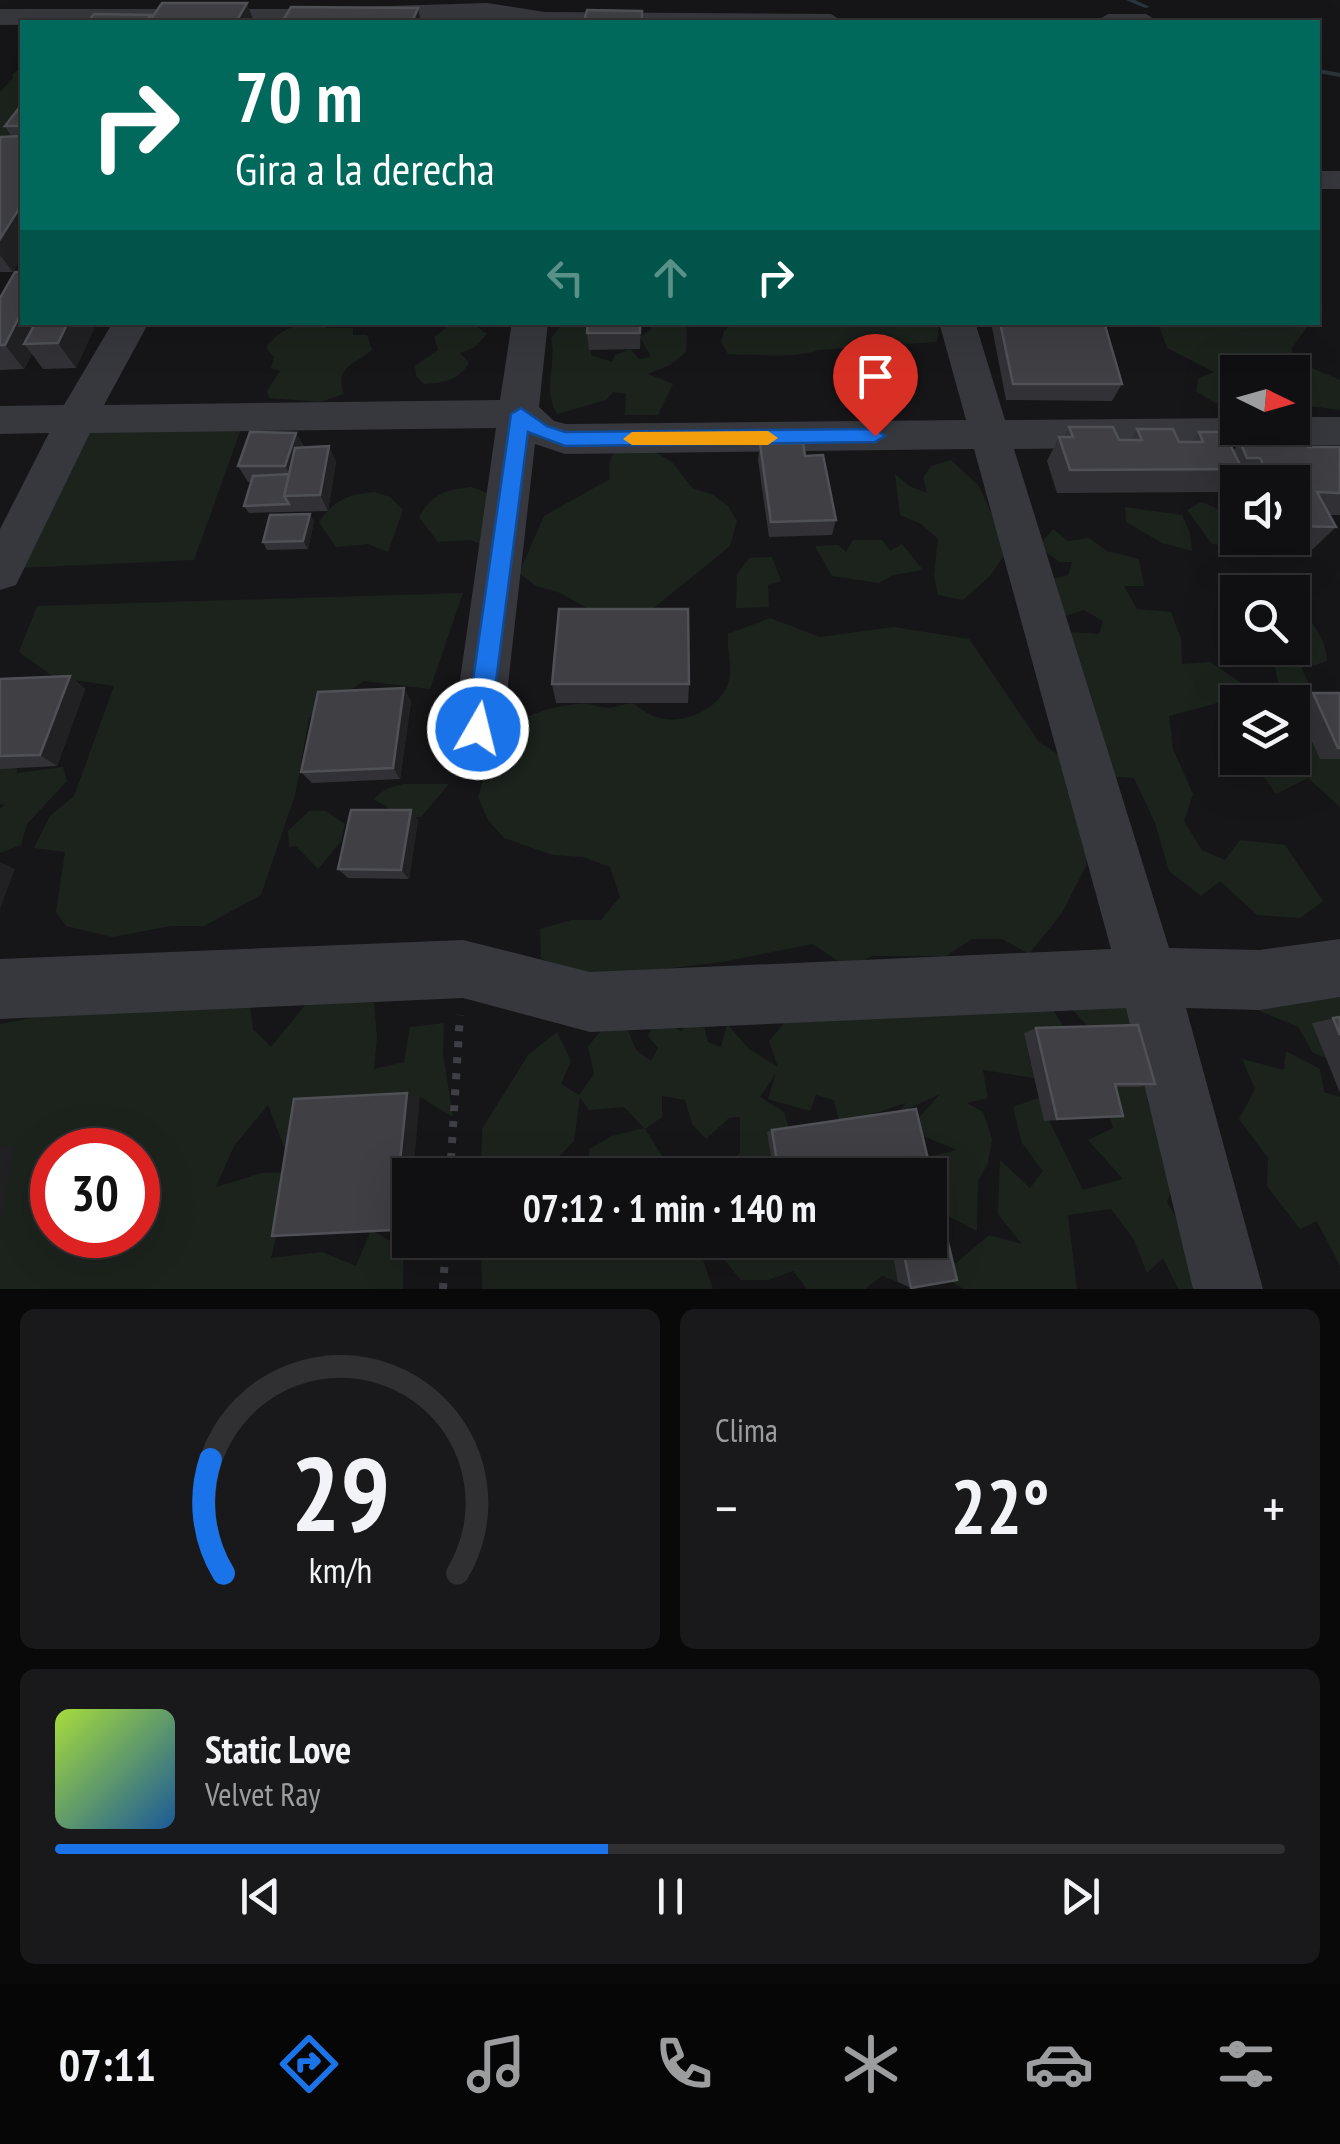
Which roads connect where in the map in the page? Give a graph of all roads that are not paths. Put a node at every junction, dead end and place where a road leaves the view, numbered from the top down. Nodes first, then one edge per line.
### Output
1 (487, 6) edge
2 (0, 17) edge
3 (175, 20) edge
4 (288, 20) edge
5 (562, 20) edge
6 (130, 325) edge
7 (530, 325) edge
8 (958, 325) edge
9 (521, 414) junction
10 (78, 416) junction
11 (0, 420) edge
12 (1340, 431) edge
13 (990, 433) junction
14 (0, 572) edge
15 (478, 729) dead end
16 (1340, 968) edge
17 (1148, 977) junction
18 (0, 989) edge
19 (1228, 1289) edge

1 - 4 street
1 - 5 street
2 - 3 street
3 - 4 street
6 - 10 street
7 - 9 street
8 - 13 street
9 - 10 street
9 - 13 street
9 - 15 street
10 - 11 street
10 - 14 street
12 - 13 street
13 - 17 street
16 - 17 street
17 - 18 street
17 - 19 street

